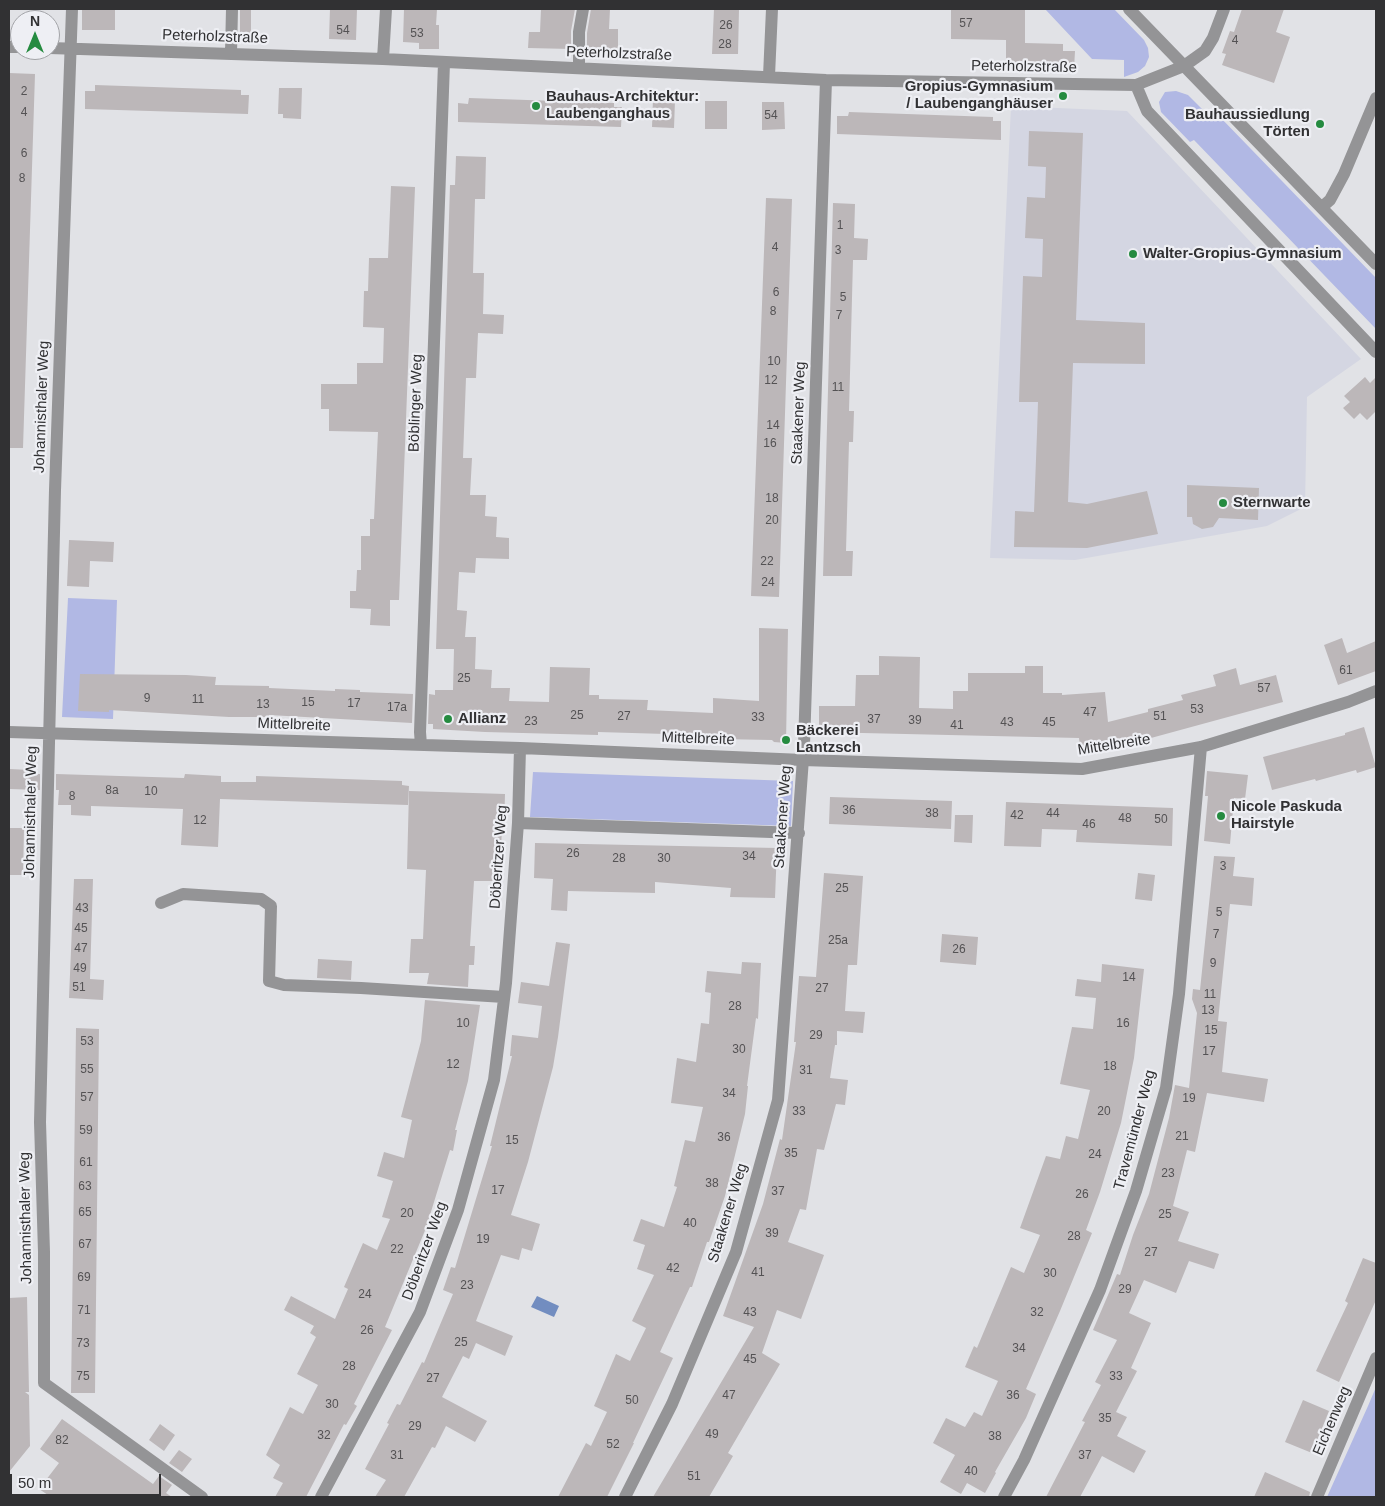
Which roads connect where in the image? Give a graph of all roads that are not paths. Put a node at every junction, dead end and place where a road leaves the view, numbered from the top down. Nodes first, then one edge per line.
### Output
1 (72, 9) edge
2 (232, 9) edge
3 (386, 9) edge
4 (583, 9) edge
5 (772, 9) edge
6 (1129, 9) edge
7 (1224, 9) edge
8 (60, 48) edge
9 (71, 48) junction
10 (231, 53) junction
11 (383, 59) junction
12 (444, 63) junction
13 (1184, 66) junction
14 (579, 68) junction
15 (769, 76) junction
16 (826, 80) junction
17 (1136, 85) junction
18 (1376, 98) edge
19 (1322, 208) junction
20 (1376, 264) edge
21 (1376, 352) edge
22 (1376, 691) edge
23 (9, 732) edge
24 (50, 733) junction
25 (421, 745) junction
26 (1201, 747) junction
27 (520, 748) junction
28 (803, 760) junction
29 (518, 823) junction
30 (799, 832) junction
31 (160, 903) dead end
32 (504, 997) junction
33 (1376, 1358) edge
34 (202, 1497) edge
35 (321, 1497) edge
36 (625, 1497) edge
37 (1004, 1497) edge
38 (1317, 1497) edge

1 - 9 street, Johannisthaler Weg
2 - 10 street
3 - 11 street
4 - 14 street
5 - 15 street
6 - 13 street
7 - 13 street, Peterholzstraße
8 - 9 street, Peterholzstraße
9 - 10 street, Peterholzstraße
9 - 24 street, Johannisthaler Weg
10 - 11 street, Peterholzstraße
11 - 12 street, Peterholzstraße
12 - 14 street, Peterholzstraße
12 - 25 street, Böblinger Weg
13 - 17 street, Peterholzstraße
13 - 19 street
14 - 15 street, Peterholzstraße
15 - 16 street, Peterholzstraße
16 - 17 street, Peterholzstraße
16 - 28 street, Staakener Weg
17 - 21 street
18 - 19 street
19 - 20 street
22 - 26 street, Mittelbreite
23 - 24 street, Mittelbreite
24 - 25 street, Mittelbreite
24 - 34 street, Johannisthaler Weg
25 - 27 street, Mittelbreite
26 - 28 street, Mittelbreite
26 - 37 street, Travemünder Weg
27 - 28 street, Mittelbreite
27 - 29 street, Döberitzer Weg
28 - 30 street, Staakener Weg
29 - 30 street
29 - 32 street, Döberitzer Weg
30 - 36 street, Staakener Weg
31 - 32 street
32 - 35 street, Döberitzer Weg
33 - 38 street, Eichenweg

